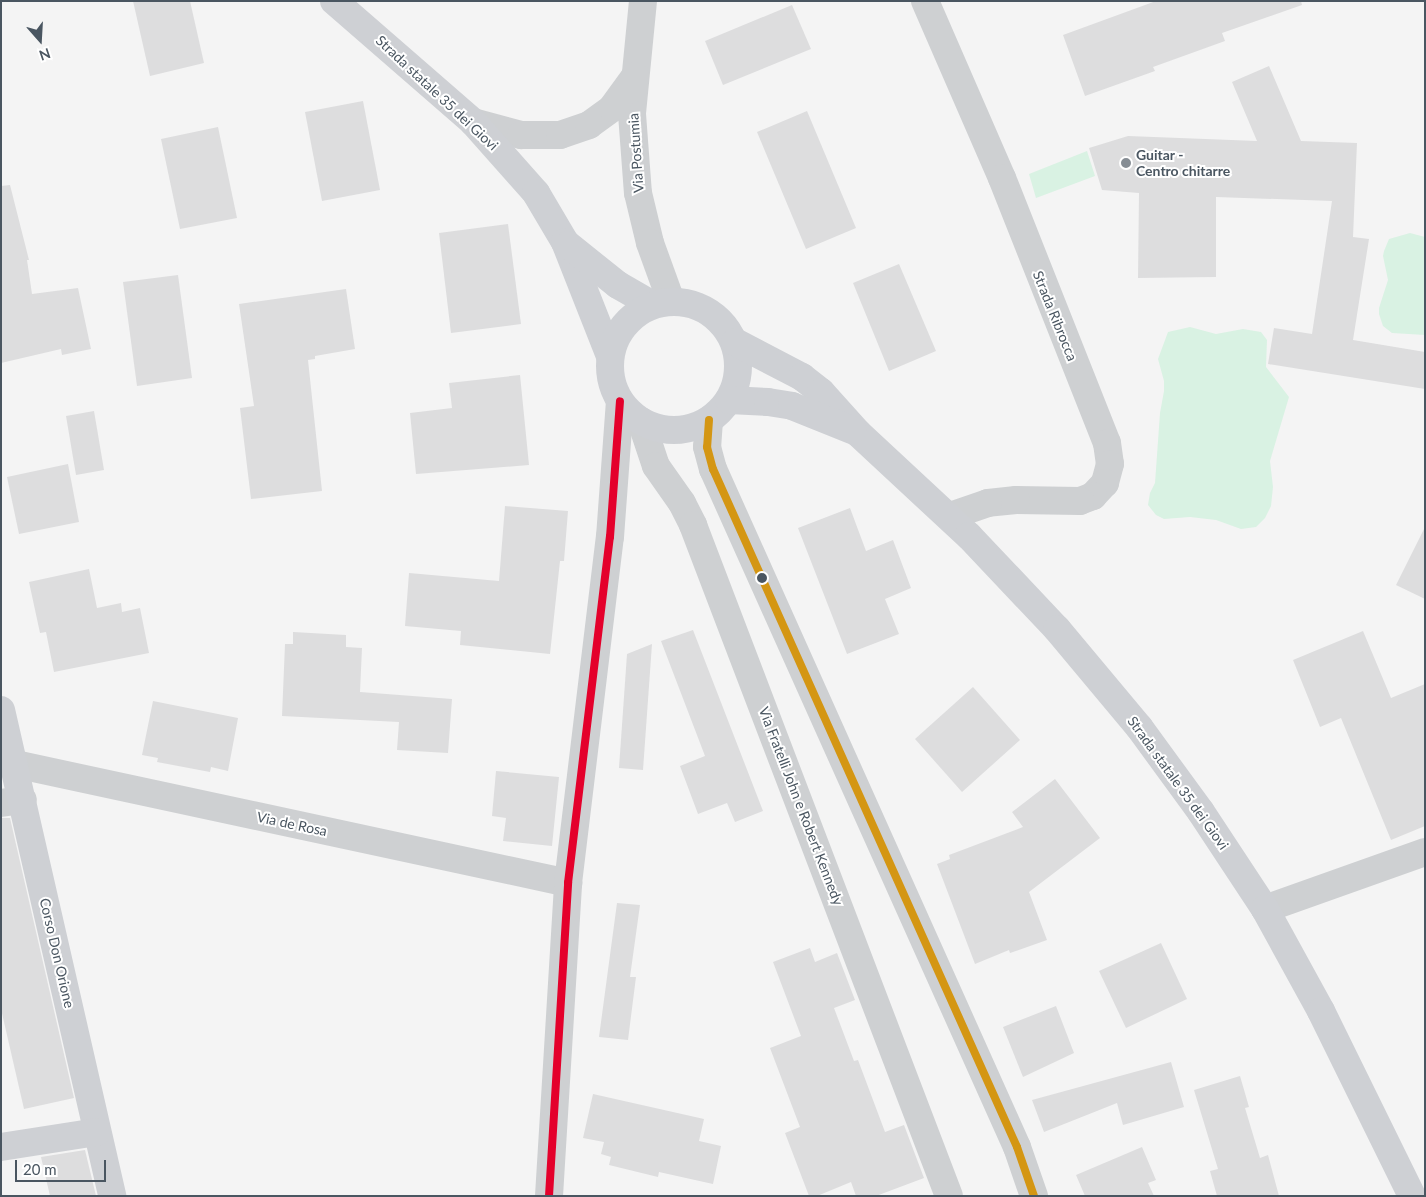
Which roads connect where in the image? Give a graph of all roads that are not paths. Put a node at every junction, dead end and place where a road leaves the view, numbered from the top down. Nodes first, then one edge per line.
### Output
1 (334, 1) edge
2 (643, 1) edge
3 (925, 1) edge
4 (636, 74) junction
5 (473, 122) junction
6 (565, 242) junction
7 (662, 303) junction
8 (735, 342) junction
9 (610, 356) junction
10 (729, 400) junction
11 (620, 402) junction
12 (709, 420) junction
13 (641, 422) junction
14 (858, 433) junction
15 (656, 466) junction
16 (612, 509) junction
17 (950, 516) junction
18 (1, 710) edge
19 (15, 764) junction
20 (12, 802) edge
21 (1425, 852) edge
22 (568, 884) junction
23 (1264, 909) junction
24 (97, 1132) junction
25 (1, 1147) edge
26 (112, 1196) edge
27 (549, 1196) edge
28 (949, 1196) edge
29 (1034, 1196) edge
30 (1412, 1196) edge

1 - 5 main road, Strada statale 35 dei Giovi
2 - 4 street, Via Postumia
3 - 17 street, Strada Ribrocca
4 - 5 street
4 - 7 street, Via Postumia
5 - 6 main road, Strada statale 35 dei Giovi
6 - 7 main road, Strada statale 35 dei Giovi
6 - 9 main road, Strada statale 35 dei Giovi
7 - 8 main road
7 - 9 main road
8 - 10 main road
8 - 14 main road, Strada statale 35 dei Giovi
9 - 11 main road
10 - 12 main road
10 - 14 main road, Strada statale 35 dei Giovi
11 - 13 main road
11 - 16 street
12 - 13 main road
12 - 29 street
13 - 15 street, Via Fratelli John e Robert Kennedy
14 - 17 main road, Strada statale 35 dei Giovi
15 - 16 street
15 - 28 street, Via Fratelli John e Robert Kennedy
16 - 22 street
17 - 23 main road, Strada statale 35 dei Giovi
18 - 19 main road, Corso Don Orione
19 - 20 main road, Corso Don Orione
19 - 22 street, Via de Rosa
20 - 24 main road, Corso Don Orione
21 - 23 street
22 - 27 street
23 - 30 main road, Strada statale 35 dei Giovi
24 - 25 main road
24 - 26 main road, Corso Don Orione

